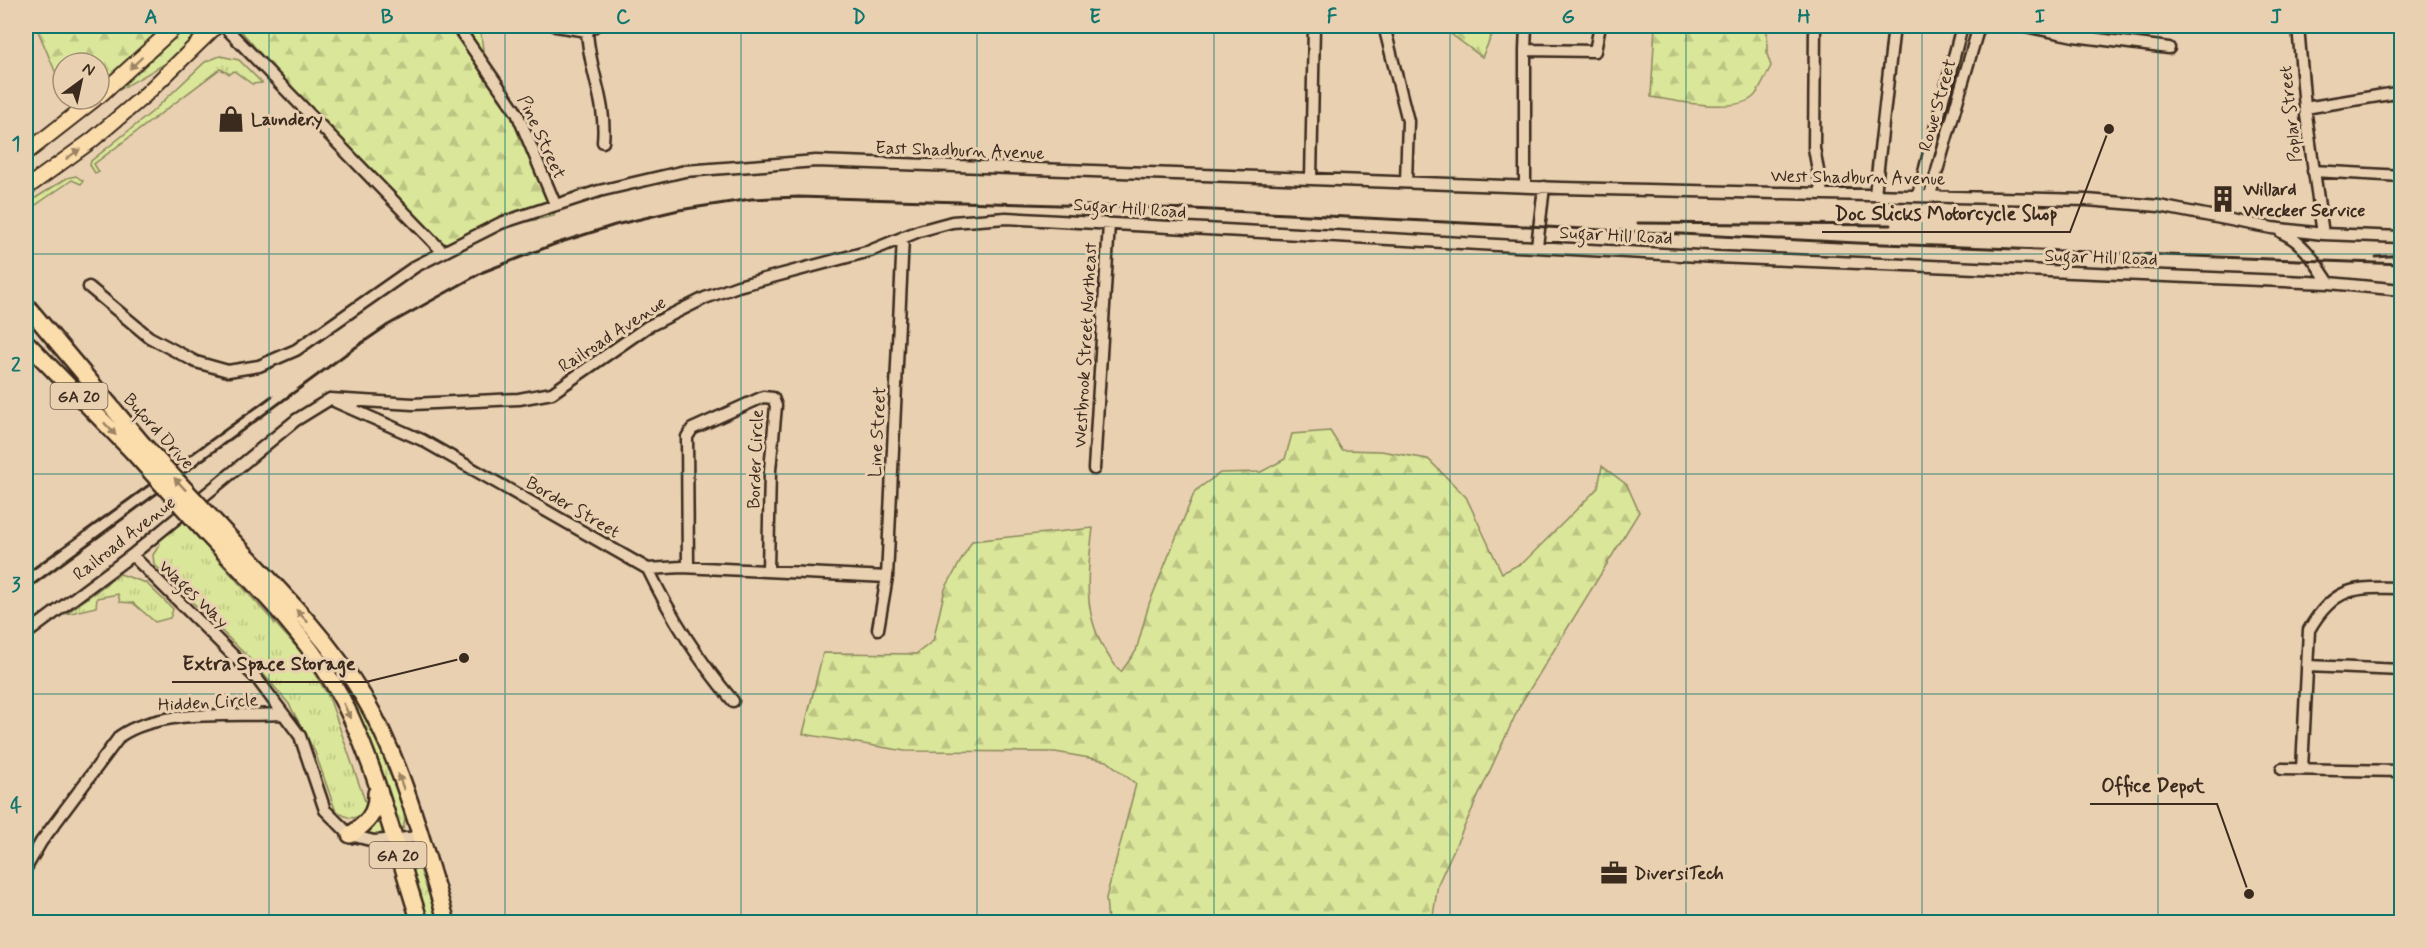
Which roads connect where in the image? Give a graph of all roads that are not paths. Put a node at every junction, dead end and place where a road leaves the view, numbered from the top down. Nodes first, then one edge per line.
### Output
1 (176, 26) edge
2 (216, 26) edge
3 (224, 26) edge
4 (457, 26) edge
5 (556, 26) edge
6 (1314, 26) edge
7 (1384, 26) edge
8 (1526, 26) edge
9 (1600, 26) edge
10 (1815, 26) edge
11 (1894, 26) edge
12 (1962, 26) edge
13 (1979, 26) edge
14 (2025, 26) edge
15 (2298, 26) edge
16 (591, 28) edge
17 (2169, 48) dead end
18 (1525, 50) junction
19 (111, 85) edge
20 (2402, 92) edge
21 (2305, 108) junction
22 (80, 111) edge
23 (603, 142) dead end
24 (26, 153) edge
25 (2313, 171) junction
26 (2402, 176) edge
27 (1311, 179) junction
28 (1406, 182) junction
29 (1525, 185) junction
30 (1544, 187) junction
31 (26, 188) edge
32 (1822, 193) junction
33 (1875, 194) junction
34 (1918, 195) junction
35 (1930, 195) junction
36 (555, 204) junction
37 (1109, 224) junction
38 (2272, 228) junction
39 (2323, 234) junction
40 (903, 237) junction
41 (2402, 237) edge
42 (1537, 246) junction
43 (442, 251) junction
44 (2329, 283) junction
45 (89, 287) dead end
46 (2402, 290) edge
47 (26, 305) edge
48 (26, 342) edge
49 (330, 399) junction
50 (137, 447) junction
51 (1094, 469) dead end
52 (213, 530) junction
53 (132, 555) junction
54 (688, 567) junction
55 (648, 569) junction
56 (768, 570) junction
57 (887, 577) junction
58 (2402, 588) edge
59 (878, 629) dead end
60 (26, 634) edge
61 (2307, 666) junction
62 (2402, 670) edge
63 (733, 701) dead end
64 (283, 714) junction
65 (2282, 769) dead end
66 (2302, 769) junction
67 (2402, 771) edge
68 (376, 787) junction
69 (350, 835) junction
70 (419, 837) junction
71 (393, 839) junction
72 (26, 868) edge
73 (420, 922) edge
74 (447, 922) edge

1 -> 19 main road
31 -> 2 main road
3 - 43 street
4 - 36 street, Pine Street
5 - 16 street
6 - 27 street
7 - 28 street
8 - 18 street
9 - 18 street
10 - 32 street
11 - 33 street
12 - 34 street
13 - 35 street, Rowe Street
14 - 17 street
15 - 21 street, Poplar Street
16 - 23 street
18 - 29 street
20 - 21 street
21 - 25 street, Poplar Street
22 - 24 main road
25 - 26 street
25 - 39 street, Poplar Street
27 - 28 street, West Shadburn Avenue
27 - 36 street, East Shadburn Avenue
28 - 29 street, West Shadburn Avenue
29 - 30 street, West Shadburn Avenue
30 - 32 street, West Shadburn Avenue
30 - 42 street
32 - 33 street, West Shadburn Avenue
33 - 34 street, West Shadburn Avenue
34 - 35 street, West Shadburn Avenue
35 - 38 street, West Shadburn Avenue
36 - 43 street, East Shadburn Avenue
37 - 40 street, Sugar Hill Road
37 - 42 street, Sugar Hill Road
37 - 51 street, Westbrook Street Northeast
38 - 39 street, West Shadburn Avenue
38 - 44 street
39 - 41 street, West Shadburn Avenue
40 - 49 street, Railroad Avenue
40 - 57 street, Line Street
42 - 44 street, Sugar Hill Road
43 - 45 street, East Shadburn Avenue
44 - 46 street, Sugar Hill Road
47 - 50 highway, Buford Drive / GA 20
48 -> 50 highway, Buford Drive / GA 20
49 - 53 street, Railroad Avenue
49 - 55 street, Border Street
50 - 52 highway, Buford Drive / GA 20, bridge
52 -> 68 highway, GA 20
70 -> 52 highway, GA 20
53 - 60 street, Railroad Avenue
53 - 64 street, Wages Way
54 - 55 street
54 - 56 street
54 - 56 street, Border Circle
55 - 63 street
56 - 57 street
57 - 59 street, Line Street
58 - 61 street
61 - 62 street
61 - 66 street
64 - 69 street, Wages Way
64 - 72 street, Hidden Circle
65 - 66 street
66 - 67 street
68 - 69 highway
68 - 71 highway, GA 20
69 - 71 street
70 - 71 street
70 - 74 highway, GA 20
71 - 73 highway, GA 20

